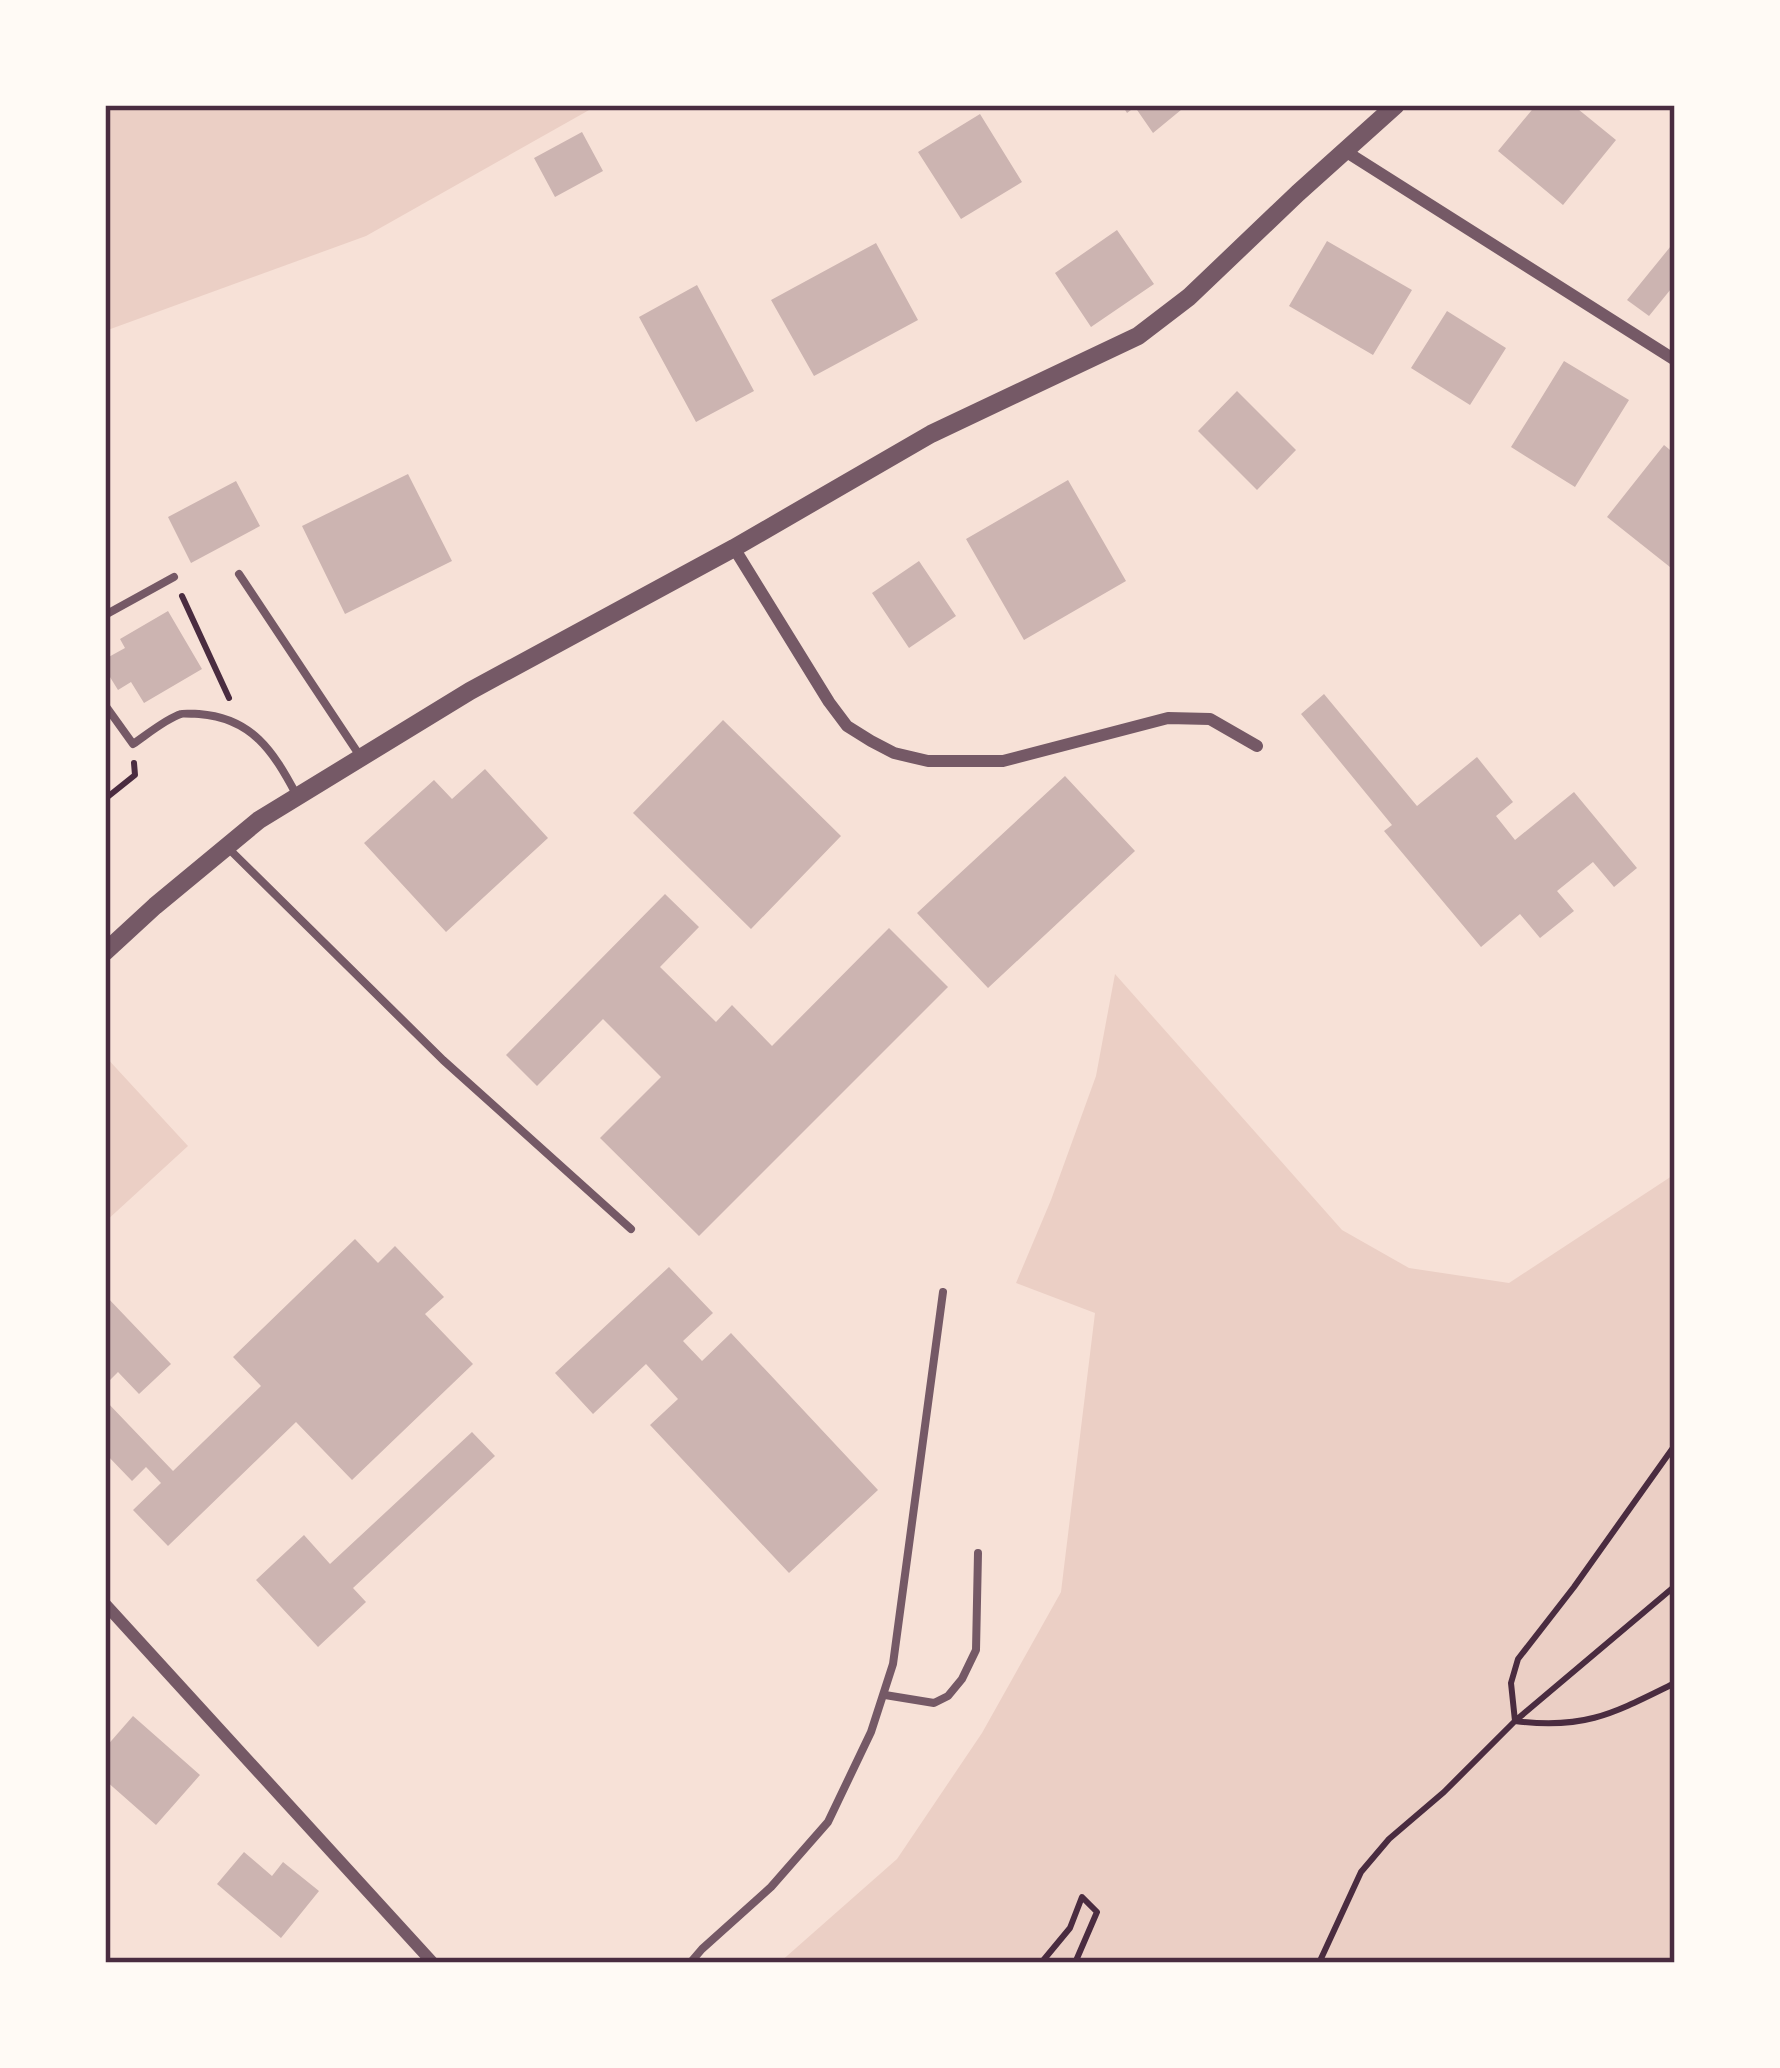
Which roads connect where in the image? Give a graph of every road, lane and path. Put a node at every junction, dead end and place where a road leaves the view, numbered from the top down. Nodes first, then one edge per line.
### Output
1 (1396, 105) edge
2 (1346, 151) junction
3 (1675, 360) edge
4 (734, 548) junction
5 (239, 574) dead end
6 (174, 578) joint
7 (105, 615) edge
8 (105, 705) edge
9 (228, 720) junction
10 (133, 744) junction
11 (1257, 746) dead end
12 (361, 757) junction
13 (297, 796) junction
14 (105, 799) edge
15 (226, 846) junction
16 (105, 952) edge
17 (631, 1229) dead end
18 (943, 1292) dead end
19 (1675, 1445) edge
20 (978, 1553) dead end
21 (1675, 1586) edge
22 (105, 1604) edge
23 (1675, 1683) edge
24 (885, 1695) junction
25 (1515, 1721) junction
26 (433, 1963) edge
27 (690, 1963) edge
28 (1041, 1963) edge
29 (1075, 1963) edge
30 (1318, 1963) edge

1 - 2 street
2 - 3 street
2 - 4 street
4 - 11 street
4 - 12 street
5 - 12 lane
6 - 7 lane
6 - 9 path
8 - 10 lane
9 - 10 lane
9 - 13 lane
10 - 14 path
12 - 13 street
13 - 15 street
15 - 16 street
15 - 17 lane
18 - 24 lane
19 - 25 path
20 - 24 lane
21 - 25 path
22 - 26 street
23 - 25 path
24 - 27 lane
25 - 30 path
28 - 29 path

